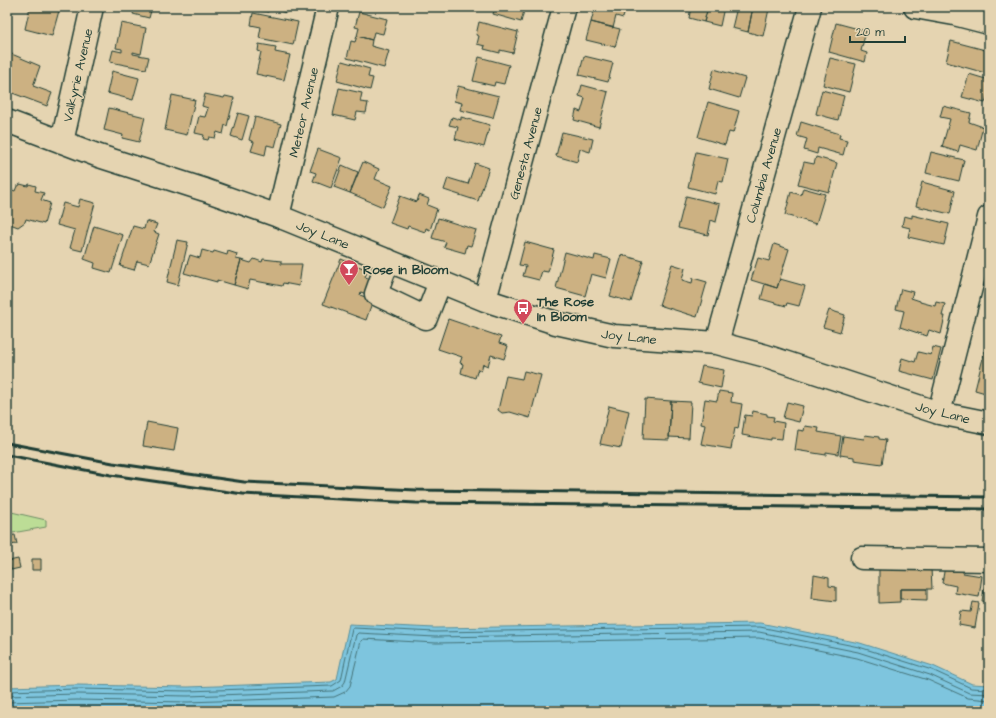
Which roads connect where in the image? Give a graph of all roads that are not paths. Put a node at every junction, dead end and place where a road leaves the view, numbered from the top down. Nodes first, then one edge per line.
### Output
1 (92, 7) edge
2 (328, 7) edge
3 (564, 7) edge
4 (810, 7) edge
5 (915, 7) edge
6 (989, 23) edge
7 (7, 121) edge
8 (62, 142) junction
9 (278, 216) junction
10 (989, 217) edge
11 (388, 260) junction
12 (440, 282) junction
13 (485, 300) junction
14 (717, 343) junction
15 (939, 413) junction
16 (989, 423) edge
17 (862, 558) dead end
18 (989, 560) edge

1 - 8 street, Valkyrie Avenue
2 - 9 street, Meteor Avenue
3 - 13 street, Genesta Avenue
4 - 14 street, Columbia Avenue
5 - 6 street
7 - 8 street, Joy Lane
8 - 9 street, Joy Lane
9 - 11 street, Joy Lane
10 - 15 street
11 - 12 street, Joy Lane
11 - 12 street
12 - 13 street, Joy Lane
13 - 14 street, Joy Lane
14 - 15 street, Joy Lane
15 - 16 street, Joy Lane
17 - 18 street

